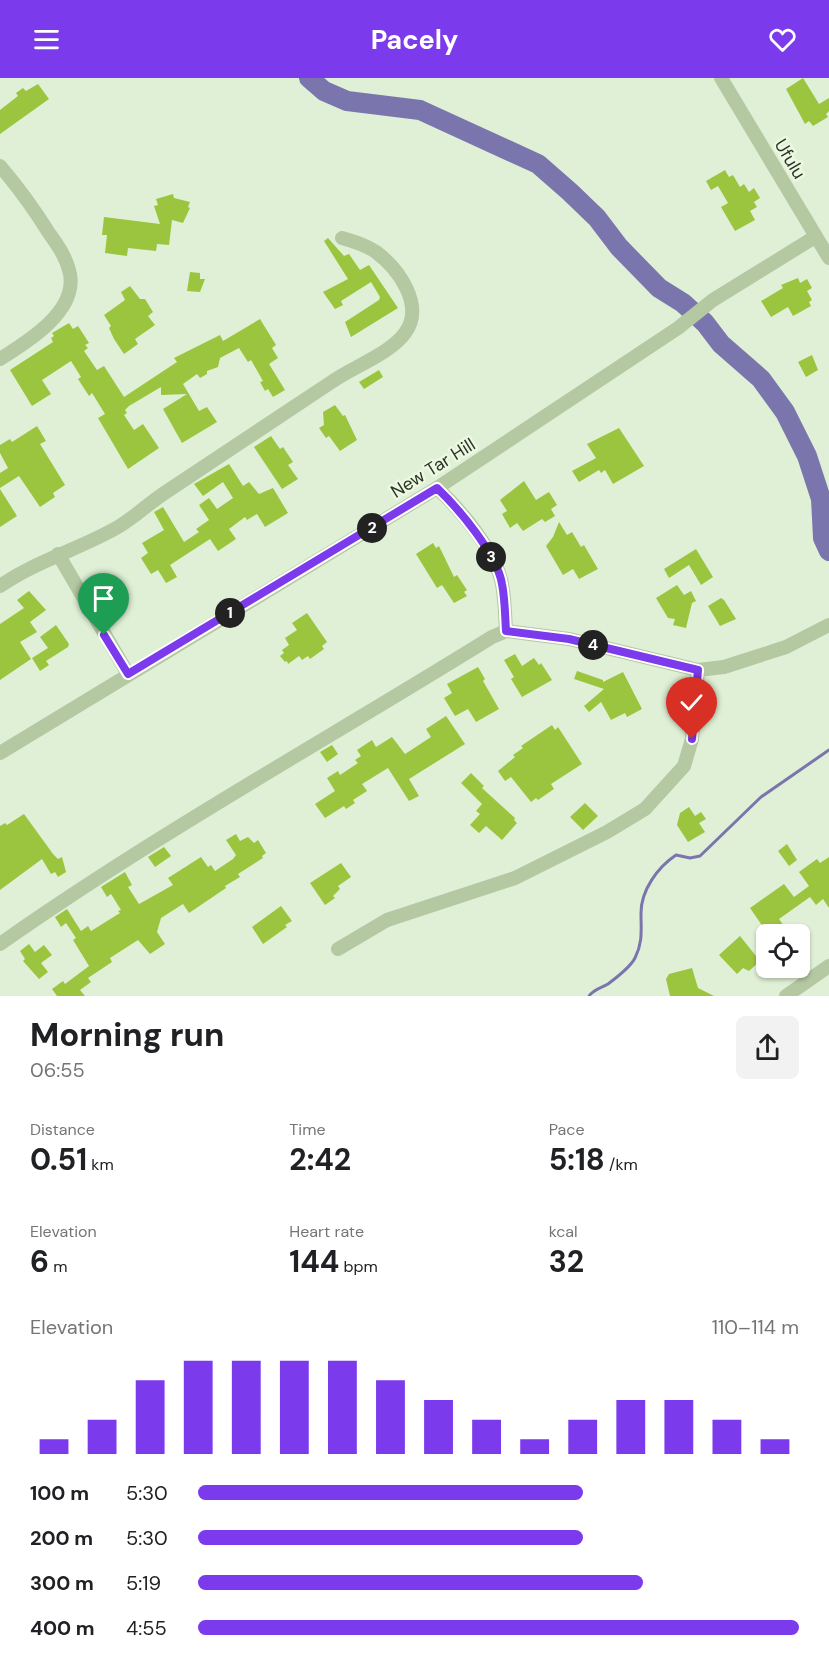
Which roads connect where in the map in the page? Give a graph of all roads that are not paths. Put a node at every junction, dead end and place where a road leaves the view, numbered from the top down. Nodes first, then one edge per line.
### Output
1 (721, 78) edge
2 (0, 166) edge
3 (815, 237) junction
4 (342, 238) dead end
5 (829, 258) edge
6 (0, 358) edge
7 (437, 488) junction
8 (58, 554) junction
9 (0, 586) edge
10 (829, 625) edge
11 (506, 631) junction
12 (698, 670) junction
13 (128, 674) junction
14 (0, 753) edge
15 (0, 944) edge
16 (338, 949) dead end
17 (829, 966) edge
18 (786, 996) edge

1 - 3 street, Ufulu
2 - 6 street
3 - 5 street, Ufulu
3 - 7 street, New Tar Hill
4 - 8 street
7 - 11 street
7 - 13 street, New Tar Hill
8 - 9 street
8 - 13 street
10 - 12 street
11 - 12 street
11 - 15 street
12 - 16 street
13 - 14 street, New Tar Hill
17 - 18 street

